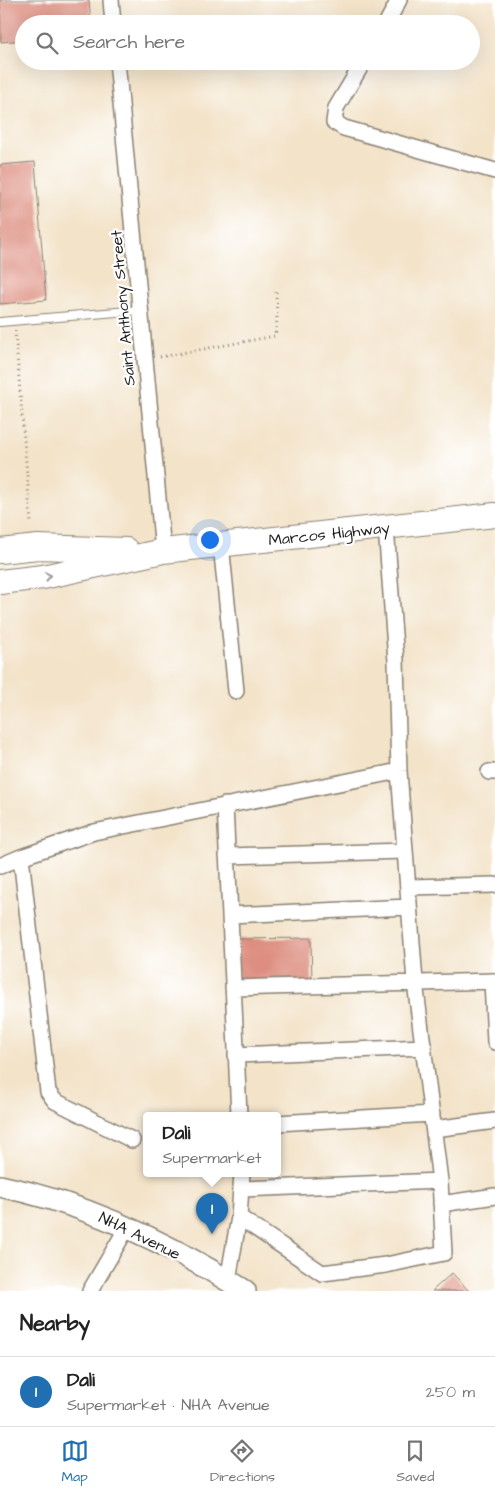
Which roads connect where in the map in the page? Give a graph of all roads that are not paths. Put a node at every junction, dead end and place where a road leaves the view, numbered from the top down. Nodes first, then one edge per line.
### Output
1 (111, 0) edge
2 (400, 0) edge
3 (113, 15) edge
4 (391, 15) edge
5 (118, 70) edge
6 (359, 70) edge
7 (495, 171) edge
8 (140, 310) junction
9 (0, 322) edge
10 (495, 515) edge
11 (386, 527) junction
12 (221, 544) junction
13 (0, 551) edge
14 (162, 551) junction
15 (0, 582) edge
16 (236, 691) dead end
17 (399, 771) junction
18 (225, 804) junction
19 (405, 851) junction
20 (227, 856) junction
21 (21, 857) junction
22 (0, 866) edge
23 (495, 885) edge
24 (408, 887) junction
25 (409, 907) junction
26 (230, 915) junction
27 (493, 981) edge
28 (415, 982) junction
29 (233, 988) junction
30 (495, 1042) edge
31 (424, 1047) junction
32 (236, 1055) junction
33 (239, 1112) edge
34 (495, 1121) edge
35 (433, 1122) junction
36 (281, 1124) edge
37 (132, 1140) dead end
38 (242, 1177) edge
39 (440, 1181) junction
40 (0, 1186) edge
41 (242, 1189) junction
42 (495, 1196) edge
43 (441, 1204) junction
44 (239, 1217) junction
45 (128, 1226) junction
46 (237, 1286) edge
47 (90, 1291) edge

1 - 3 street
2 - 4 street
5 - 8 street, Saint Anthony Street
6 - 7 street
8 - 9 lane
8 - 14 street, Saint Anthony Street
10 - 11 main road, Marcos Highway
11 - 12 main road, Marcos Highway
11 - 17 street
12 - 14 main road, Marcos Highway
12 - 16 street
13 - 14 main road, Marcos Highway
15 -> 14 main road, Marcos Highway
17 - 18 street
17 - 19 street
18 - 20 street
18 - 21 street
19 - 20 street
19 - 24 street
20 - 26 street
21 - 22 street
21 - 37 street
23 - 24 street
24 - 25 street
25 - 26 street
25 - 28 street
26 - 29 street
27 - 28 street
27 - 30 street
28 - 29 street
28 - 31 street
29 - 32 street
31 - 32 street
31 - 35 street
32 - 33 street
34 - 35 street
35 - 36 street
35 - 39 street
38 - 41 street
39 - 41 street
39 - 43 street
40 - 45 street, NHA Avenue
41 - 44 street
42 - 43 street
43 - 44 street
44 - 46 street
45 - 46 street, NHA Avenue
45 - 47 street

